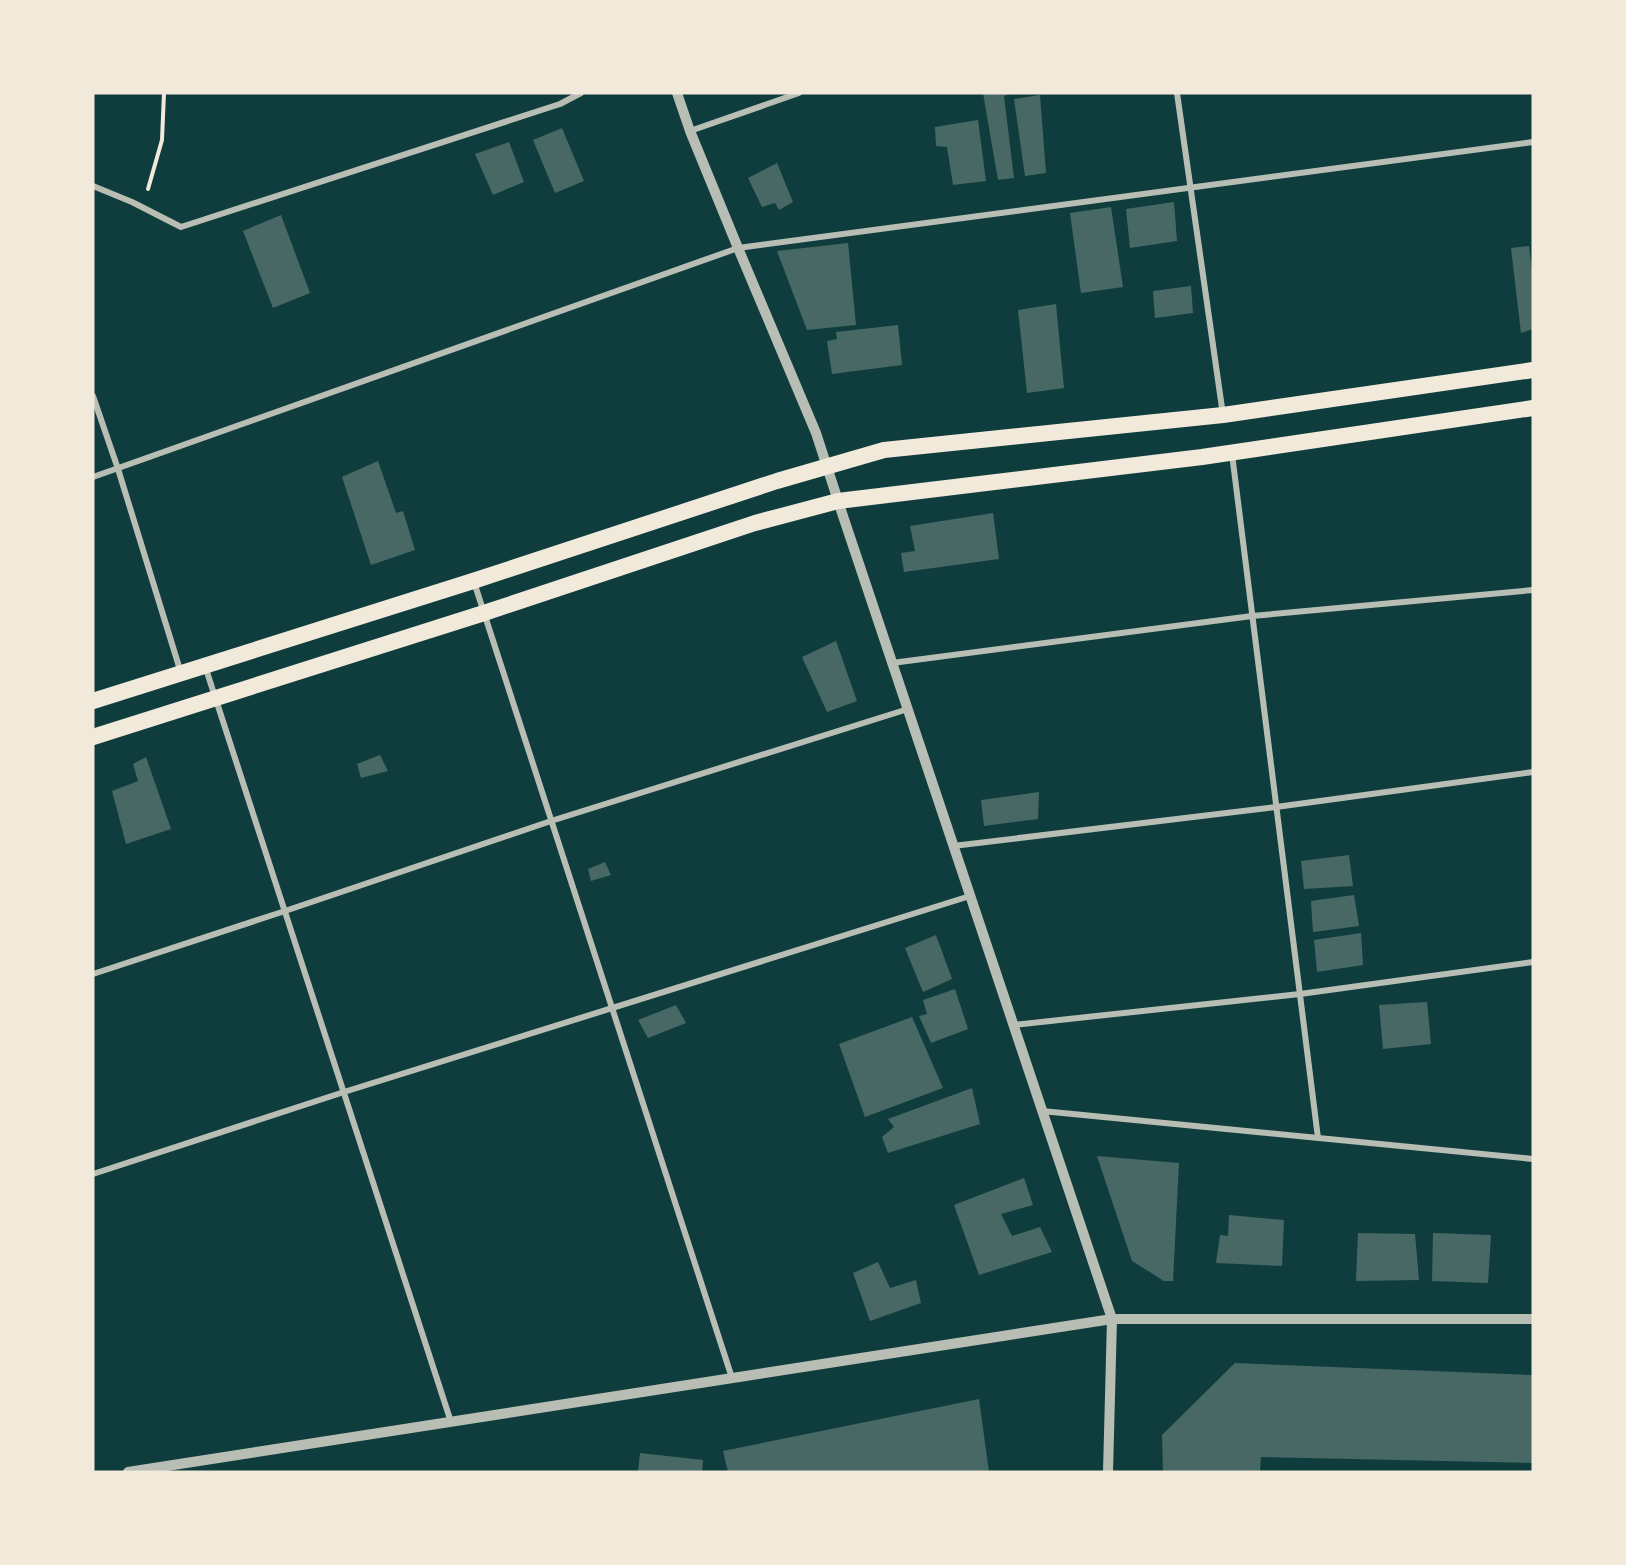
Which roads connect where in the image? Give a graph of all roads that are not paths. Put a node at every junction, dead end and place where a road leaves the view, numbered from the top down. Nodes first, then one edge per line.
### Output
1 (581, 93) edge
2 (677, 93) edge
3 (799, 93) edge
4 (1177, 93) edge
5 (690, 131) junction
6 (1533, 142) edge
7 (93, 186) edge
8 (1190, 188) junction
9 (738, 248) junction
10 (1533, 370) edge
11 (93, 396) edge
12 (1533, 408) edge
13 (1223, 415) junction
14 (1232, 453) junction
15 (827, 468) junction
16 (118, 469) junction
17 (93, 477) edge
18 (838, 501) junction
19 (473, 581) junction
20 (1533, 590) edge
21 (484, 613) junction
22 (1252, 616) junction
23 (892, 663) junction
24 (205, 665) junction
25 (181, 674) junction
26 (215, 697) junction
27 (93, 701) edge
28 (908, 709) junction
29 (93, 737) edge
30 (1533, 772) edge
31 (1276, 807) junction
32 (551, 821) junction
33 (953, 846) junction
34 (970, 896) junction
35 (285, 911) junction
36 (1533, 962) edge
37 (93, 974) edge
38 (1300, 994) junction
39 (612, 1008) junction
40 (1013, 1025) junction
41 (344, 1092) junction
42 (1042, 1111) junction
43 (1318, 1138) junction
44 (1533, 1159) edge
45 (93, 1174) edge
46 (1112, 1319) junction
47 (1533, 1319) edge
48 (732, 1378) junction
49 (451, 1422) junction
50 (128, 1472) edge
51 (1108, 1472) edge

1 - 7 street
2 - 5 street
3 - 5 street
4 - 8 street
5 - 9 street
6 - 8 street
8 - 9 street
8 - 13 street
9 - 15 street
9 - 16 street
10 - 13 highway
11 - 16 street
12 - 14 highway
13 - 15 highway
14 - 18 highway
14 - 22 street
15 - 18 street
15 - 19 highway
16 - 17 street
16 - 25 street
18 - 21 highway
18 - 23 street
19 - 21 street
19 - 24 highway
20 - 22 street
21 - 26 highway
21 - 32 street
22 - 23 street
22 - 31 street
23 - 28 street
24 - 25 highway
24 - 26 street
25 - 27 highway
26 - 29 highway
26 - 35 street
28 - 32 street
28 - 33 street
30 - 31 street
31 - 33 street
31 - 38 street
32 - 35 street
32 - 39 street
33 - 34 street
34 - 39 street
34 - 40 street
35 - 37 street
35 - 41 street
36 - 38 street
38 - 40 street
38 - 43 street
39 - 41 street
39 - 48 street
40 - 42 street
41 - 45 street
41 - 49 street
42 - 43 street
42 - 46 street
43 - 44 street
46 - 47 street
46 - 48 street
46 - 51 street
48 - 49 street
49 - 50 street

